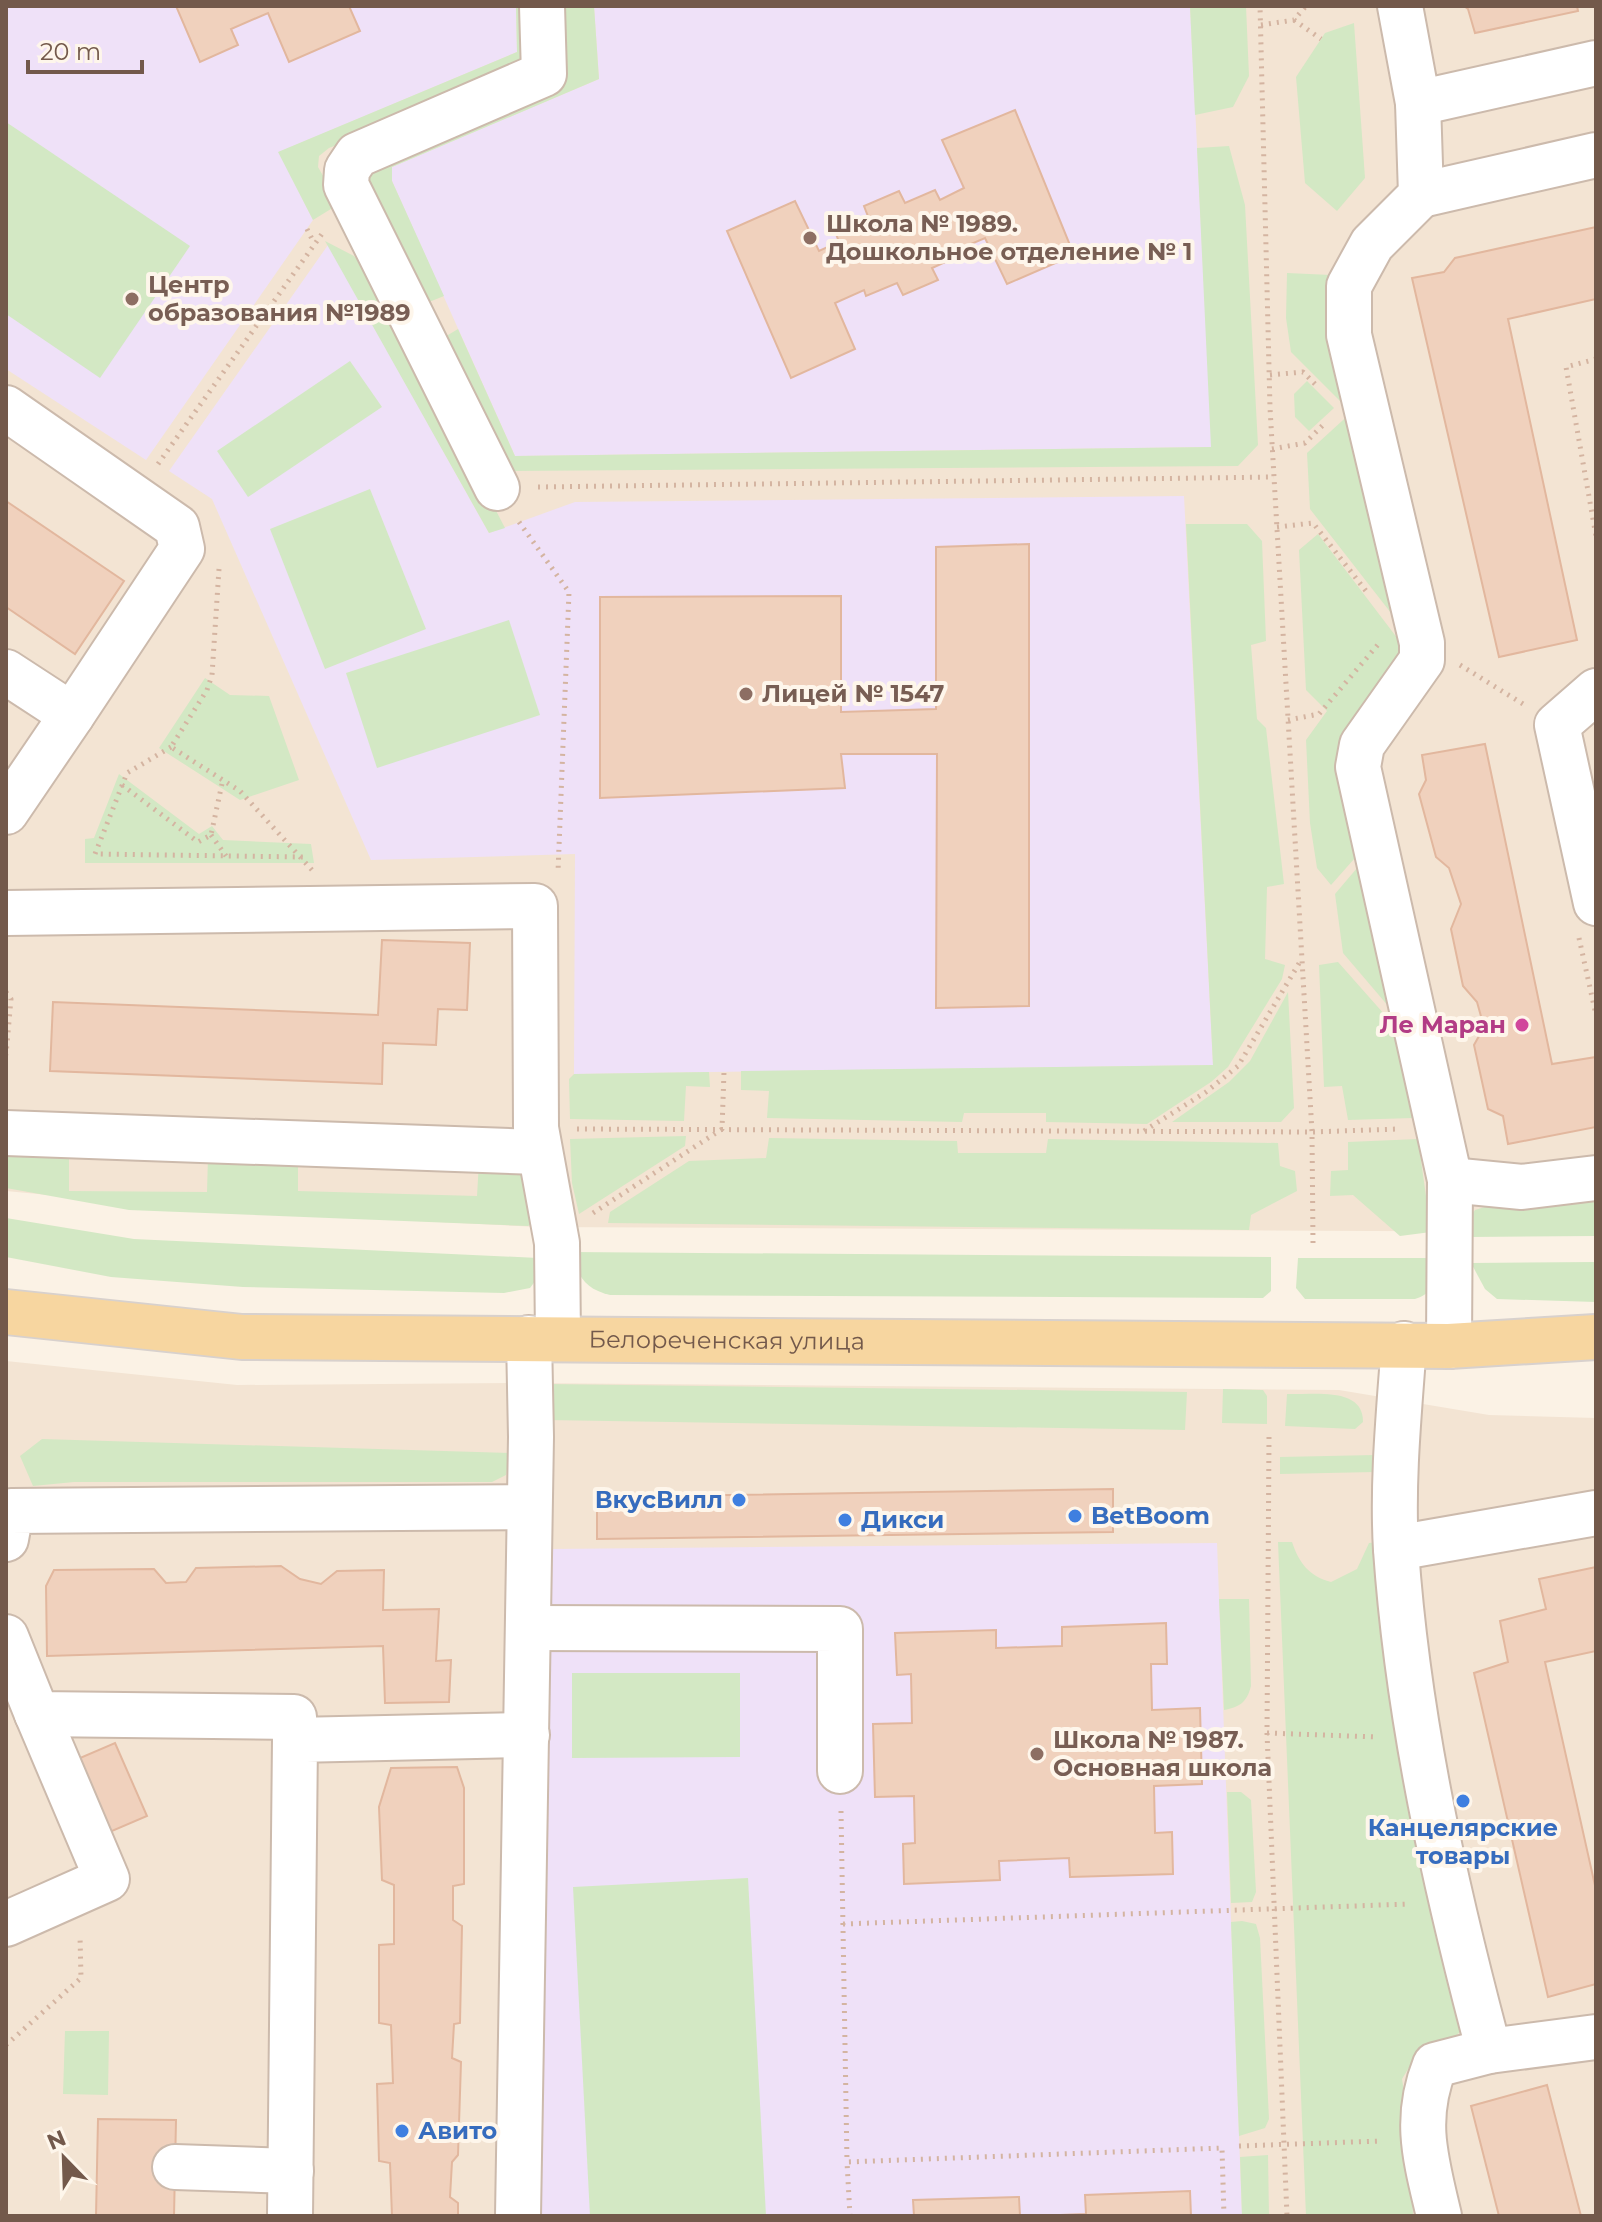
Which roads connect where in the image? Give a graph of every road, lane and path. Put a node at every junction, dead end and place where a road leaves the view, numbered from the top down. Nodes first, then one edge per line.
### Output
1 (542, 6) edge
2 (1260, 6) edge
3 (1306, 6) edge
4 (1400, 6) edge
5 (1294, 20) junction
6 (1261, 25) junction
7 (1321, 39) dead end
8 (1596, 63) edge
9 (1418, 103) junction
10 (1596, 155) edge
11 (1421, 195) junction
12 (356, 206) junction
13 (307, 229) dead end
14 (314, 243) junction
15 (1596, 359) edge
16 (1270, 375) junction
17 (1322, 390) dead end
18 (6, 408) edge
19 (1331, 417) dead end
20 (1272, 449) junction
21 (1274, 477) junction
22 (497, 488) junction
23 (135, 498) junction
24 (1277, 527) junction
25 (1596, 536) edge
26 (180, 539) junction
27 (1405, 623) junction
28 (1455, 663) dead end
29 (6, 672) edge
30 (1596, 691) edge
31 (1537, 713) dead end
32 (72, 715) junction
33 (1288, 720) junction
34 (171, 747) junction
35 (223, 779) junction
36 (122, 785) junction
37 (6, 812) edge
38 (211, 835) junction
39 (198, 842) junction
40 (196, 855) junction
41 (226, 856) junction
42 (303, 857) junction
43 (563, 877) dead end
44 (1596, 903) edge
45 (342, 908) junction
46 (6, 913) edge
47 (1302, 959) junction
48 (6, 992) edge
49 (6, 1055) edge
50 (724, 1072) dead end
51 (1438, 1128) junction
52 (722, 1129) junction
53 (1143, 1132) junction
54 (1312, 1132) junction
55 (6, 1133) edge
56 (537, 1140) junction
57 (1596, 1178) edge
58 (1450, 1180) junction
59 (557, 1243) junction
60 (1313, 1243) dead end
61 (6, 1312) edge
62 (1596, 1337) edge
63 (544, 1338) junction
64 (1404, 1344) junction
65 (1449, 1346) junction
66 (1596, 1366) edge
67 (1269, 1437) dead end
68 (529, 1507) junction
69 (1596, 1513) edge
70 (6, 1539) edge
71 (1396, 1548) junction
72 (528, 1628) junction
73 (6, 1637) edge
74 (37, 1714) junction
75 (1267, 1733) junction
76 (527, 1735) junction
77 (1417, 1739) junction
78 (295, 1740) junction
79 (840, 1771) joint
80 (78, 1891) junction
81 (1449, 1901) junction
82 (1273, 1911) junction
83 (6, 1924) edge
84 (843, 1924) junction
85 (1596, 2037) edge
86 (6, 2045) edge
87 (1489, 2051) junction
88 (1421, 2140) junction
89 (1285, 2143) junction
90 (1239, 2146) dead end
91 (847, 2162) junction
92 (175, 2167) dead end
93 (291, 2171) junction
94 (290, 2216) edge
95 (518, 2216) edge
96 (850, 2216) edge
97 (1224, 2216) edge
98 (1287, 2216) edge
99 (1439, 2216) edge

1 - 12 lane
2 - 6 path
3 - 5 path
4 - 9 lane
5 - 6 path
5 - 7 path
6 - 16 path
8 - 9 lane
9 - 11 lane
10 - 11 lane
11 - 27 lane
12 - 14 path
12 - 22 lane
13 - 14 path
14 - 23 path
15 - 25 path
16 - 17 path
16 - 20 path
18 - 23 lane
19 - 20 path
20 - 21 path
21 - 22 path
21 - 24 path
22 - 43 path
23 - 26 lane
24 - 27 path
24 - 33 path
26 - 32 lane
26 - 34 path
27 - 33 path
27 - 51 lane
28 - 31 path
29 - 32 lane
30 - 44 lane
32 - 37 lane
33 - 47 path
34 - 35 path
34 - 36 path
35 - 38 path
35 - 42 path
36 - 39 path
36 - 40 path
38 - 39 path
38 - 41 path
39 - 40 path
40 - 41 path
41 - 42 path
42 - 45 path
45 - 46 lane
45 - 56 lane
47 - 53 path
47 - 54 path
48 - 49 path
50 - 52 path
51 - 54 path
51 - 58 lane
52 - 53 path
52 - 56 path
52 - 59 path
53 - 54 path
54 - 60 path
55 - 56 lane
56 - 59 lane
57 - 58 lane
58 - 65 lane
59 - 63 lane
61 - 63 main road, Белореченская улица
62 - 65 main road, Белореченская улица
63 - 64 main road, Белореченская улица
63 - 68 lane
64 - 65 main road, Белореченская улица
64 - 71 lane
65 - 66 main road, Белореченская улица
67 - 75 path
68 - 70 lane
68 - 72 lane
69 - 71 lane
71 - 77 lane
72 - 76 lane
72 - 79 lane
73 - 74 lane
74 - 78 lane
74 - 80 lane
75 - 77 path
75 - 82 path
76 - 78 lane
76 - 95 lane
77 - 81 lane
78 - 93 lane
79 - 84 path
80 - 83 lane
80 - 86 path
81 - 82 path
81 - 87 lane
82 - 84 path
82 - 89 path
84 - 91 path
85 - 87 lane
87 - 88 lane
88 - 89 path
88 - 99 lane
89 - 90 path
89 - 98 path
91 - 96 path
91 - 97 path
92 - 93 lane
93 - 94 lane

